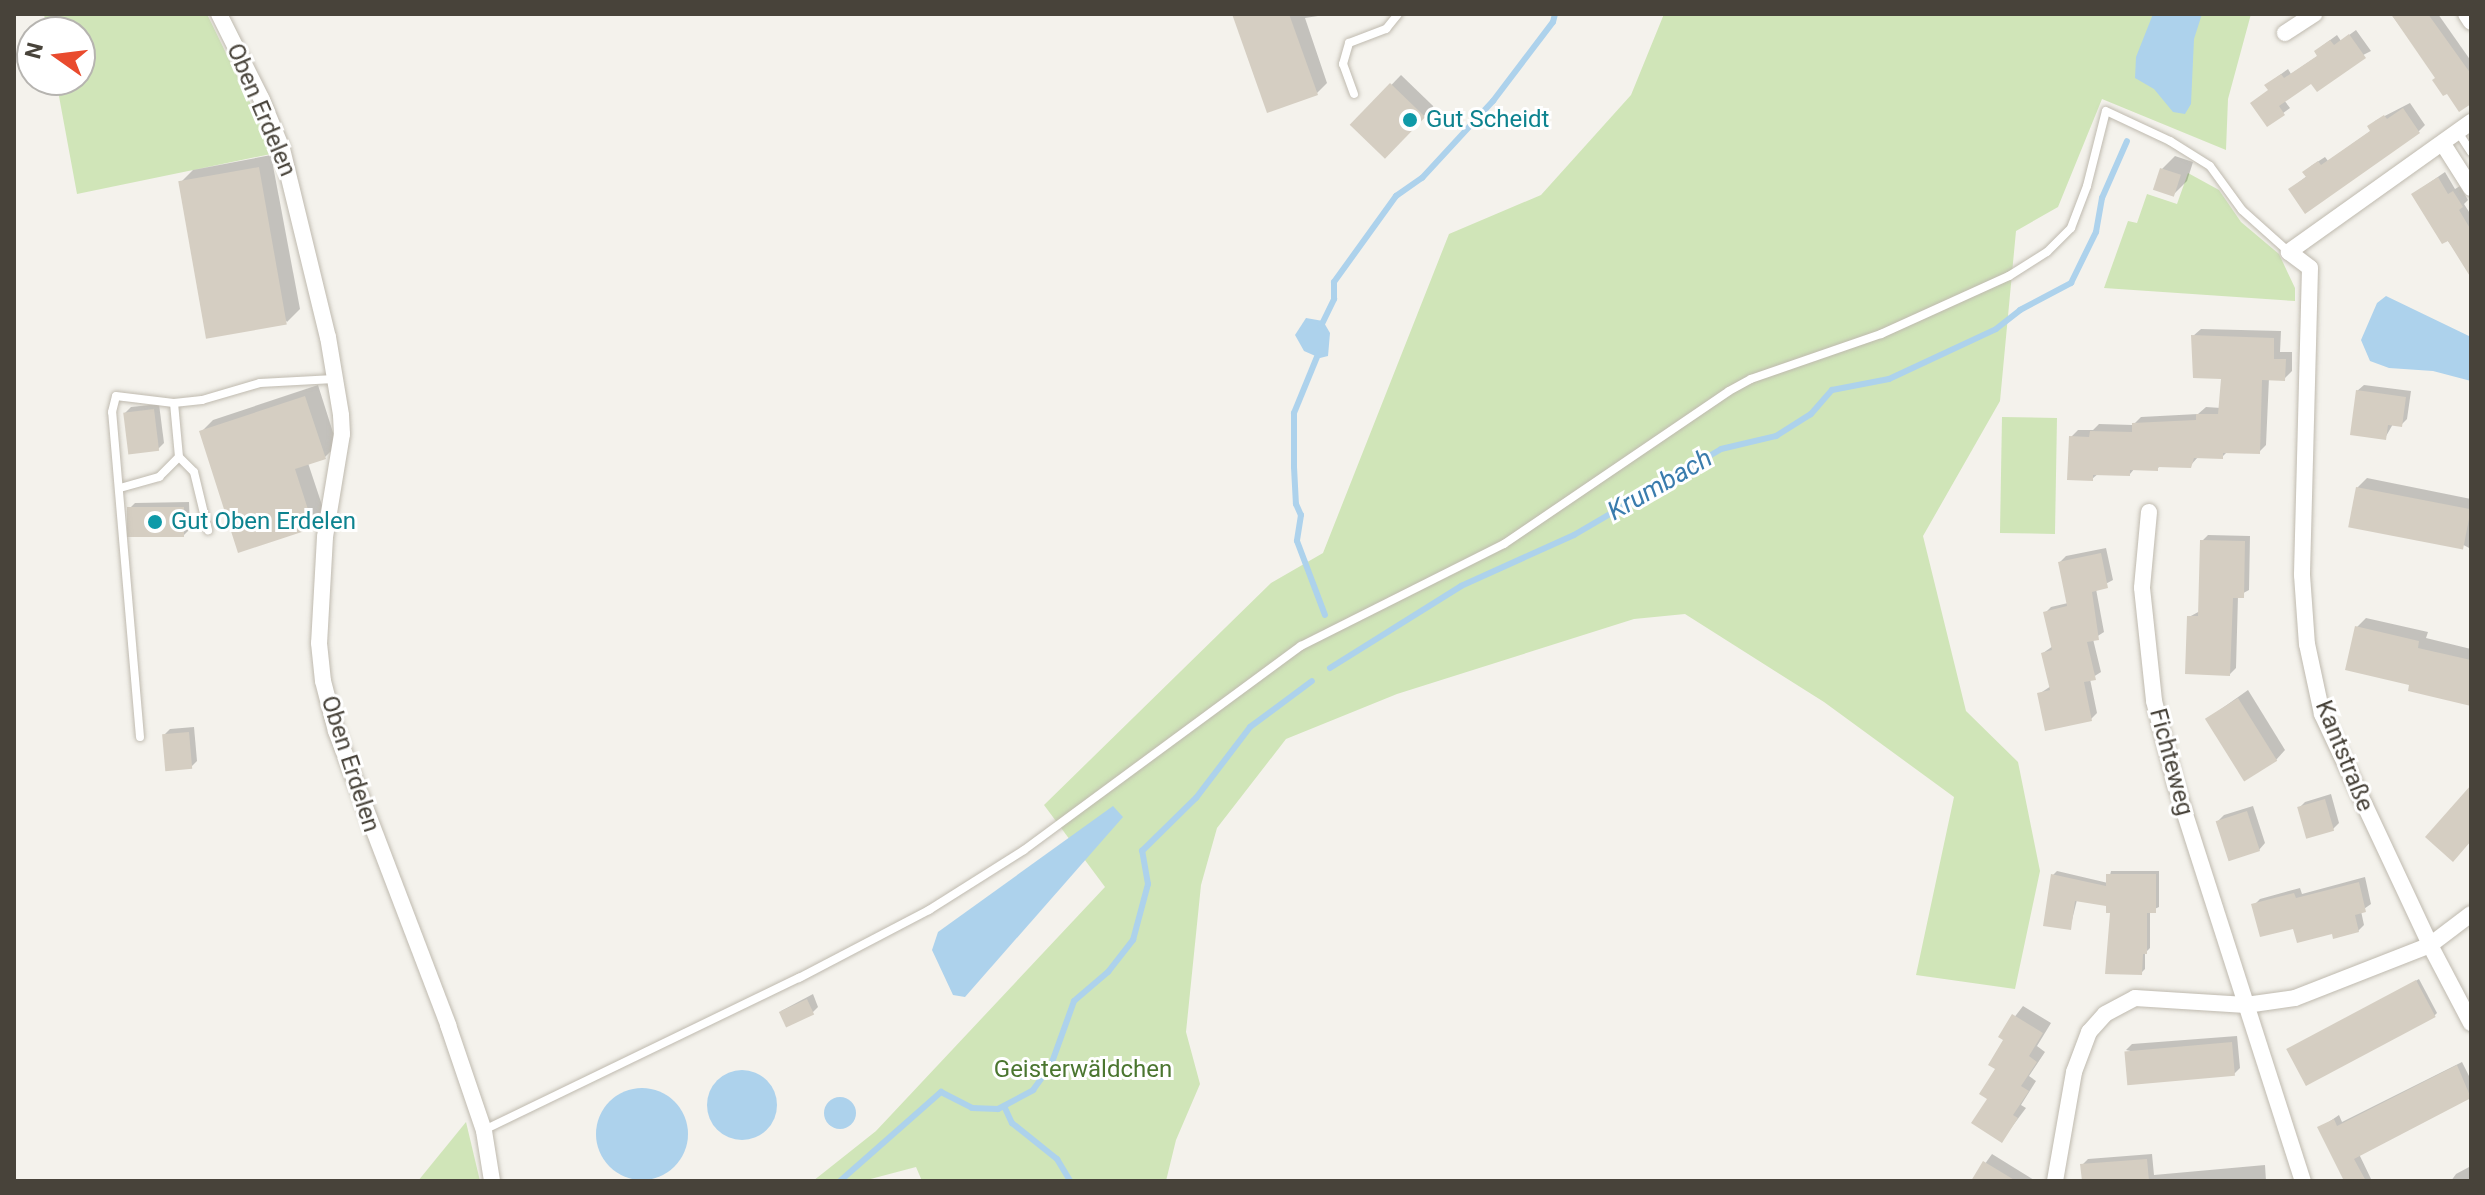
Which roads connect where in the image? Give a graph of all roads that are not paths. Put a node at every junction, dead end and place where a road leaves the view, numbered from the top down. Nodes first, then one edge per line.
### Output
1 (219, 14) edge
2 (1398, 14) edge
3 (2314, 14) edge
4 (2466, 14) edge
5 (2471, 22) edge
6 (2285, 33) dead end
7 (1354, 94) dead end
8 (2464, 127) edge
9 (2443, 144) junction
10 (2471, 152) edge
11 (2471, 188) edge
12 (2289, 252) junction
13 (334, 379) junction
14 (174, 403) junction
15 (179, 457) junction
16 (120, 488) junction
17 (2149, 512) dead end
18 (208, 530) dead end
19 (140, 737) dead end
20 (2471, 914) edge
21 (2430, 945) junction
22 (2246, 1005) junction
23 (2471, 1023) edge
24 (484, 1131) junction
25 (492, 1181) edge
26 (2055, 1181) edge
27 (2303, 1181) edge

1 - 13 street, Oben Erdelen
2 - 7 lane
3 - 6 street
4 - 5 street
8 - 9 street
8 - 10 lane
9 - 11 street
9 - 12 street
12 - 21 street, Kantstraße
12 - 24 lane
13 - 14 lane
13 - 24 street, Oben Erdelen
14 - 15 lane
14 - 16 lane
15 - 16 lane
15 - 18 lane
16 - 19 lane
17 - 22 street, Fichteweg
20 - 21 street
21 - 22 street
21 - 23 street, Kantstraße
22 - 26 street
22 - 27 street, Fichteweg
24 - 25 street, Oben Erdelen

